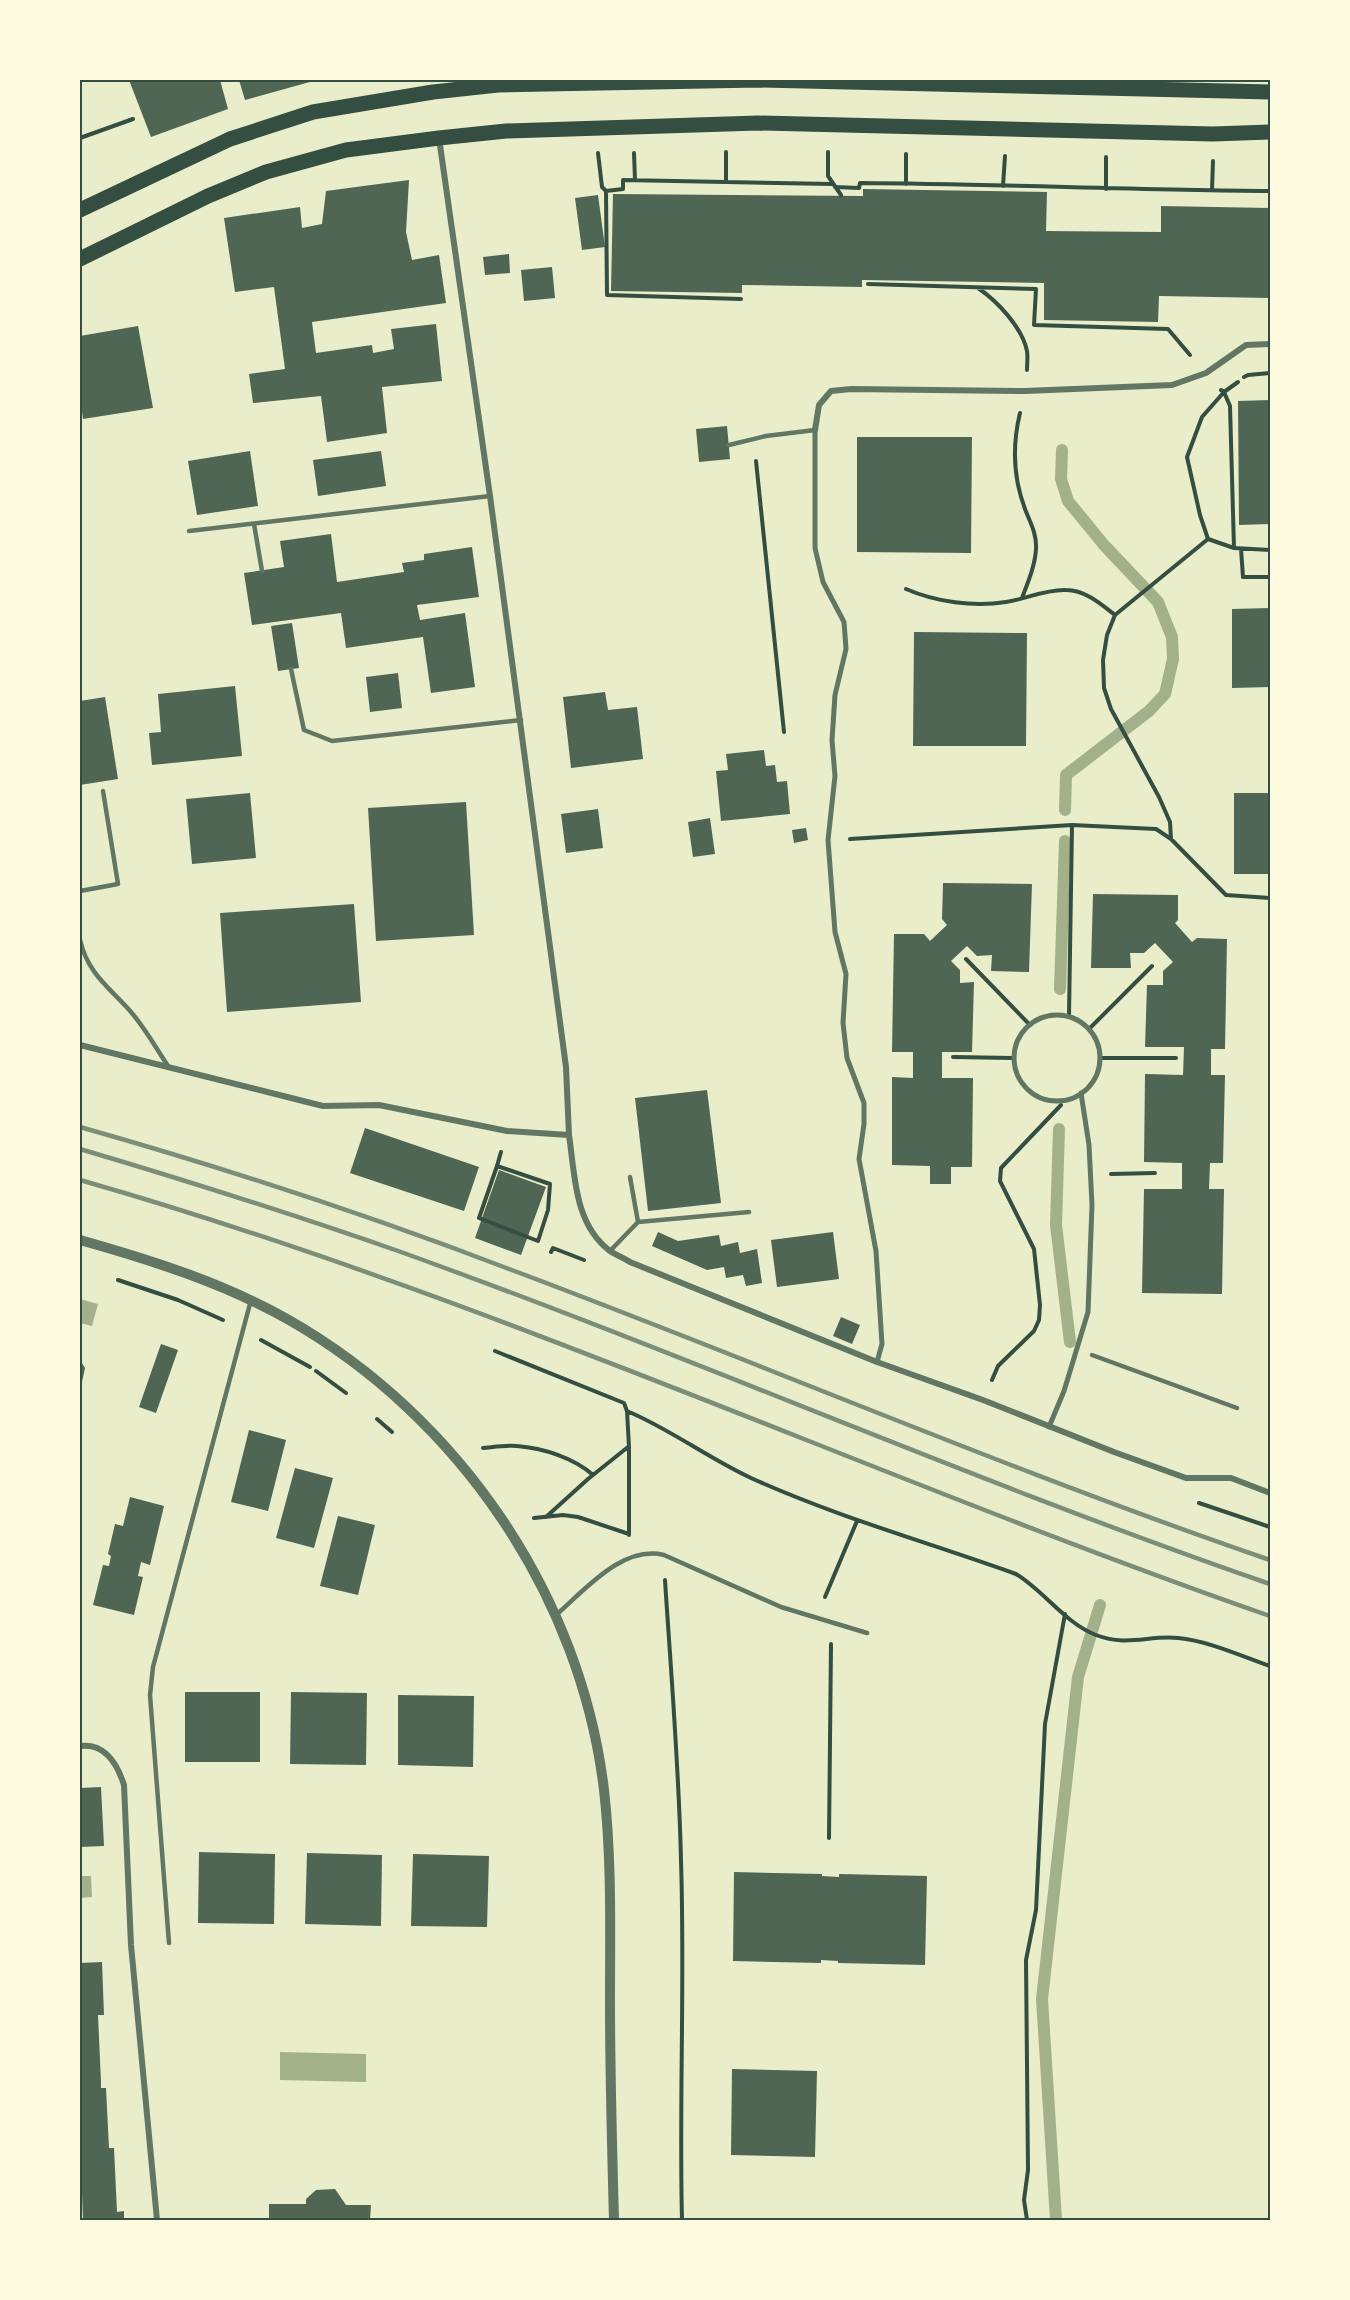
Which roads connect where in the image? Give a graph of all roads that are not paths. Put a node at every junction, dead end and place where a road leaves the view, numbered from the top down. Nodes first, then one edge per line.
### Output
1 (1270, 92) edge
2 (1270, 132) edge
3 (439, 138) junction
4 (80, 210) edge
5 (80, 259) edge
6 (1270, 344) edge
7 (815, 430) junction
8 (729, 445) dead end
9 (490, 496) junction
10 (254, 524) junction
11 (189, 531) dead end
12 (262, 571) dead end
13 (291, 669) dead end
14 (521, 720) junction
15 (103, 791) dead end
16 (80, 891) edge
17 (80, 940) edge
18 (80, 1045) edge
19 (168, 1066) junction
20 (1081, 1093) junction
21 (569, 1136) junction
22 (630, 1177) dead end
23 (749, 1212) dead end
24 (638, 1222) junction
25 (80, 1240) edge
26 (610, 1251) junction
27 (251, 1300) junction
28 (1092, 1355) dead end
29 (878, 1362) junction
30 (1237, 1408) dead end
31 (1049, 1426) junction
32 (1270, 1493) edge
33 (556, 1615) junction
34 (867, 1633) dead end
35 (80, 1746) edge
36 (169, 1943) dead end
37 (157, 2220) edge
38 (614, 2220) edge

1 - 4 main road
2 - 3 main road
3 - 5 main road
3 - 9 street
6 - 7 street
7 - 8 lane
7 - 29 street
9 - 10 lane
9 - 14 street
10 - 11 lane
10 - 12 lane
13 - 14 lane
14 - 21 street
15 - 16 lane
17 - 19 lane
18 - 19 street
19 - 21 street
20 - 20 street
20 - 31 street
21 - 26 street
22 - 24 lane
23 - 24 lane
24 - 26 lane
25 - 27 street
26 - 29 street
27 - 33 street
27 - 36 lane
28 - 30 lane
29 - 31 street
31 - 32 street
33 - 34 lane
33 - 38 street
35 - 37 street

